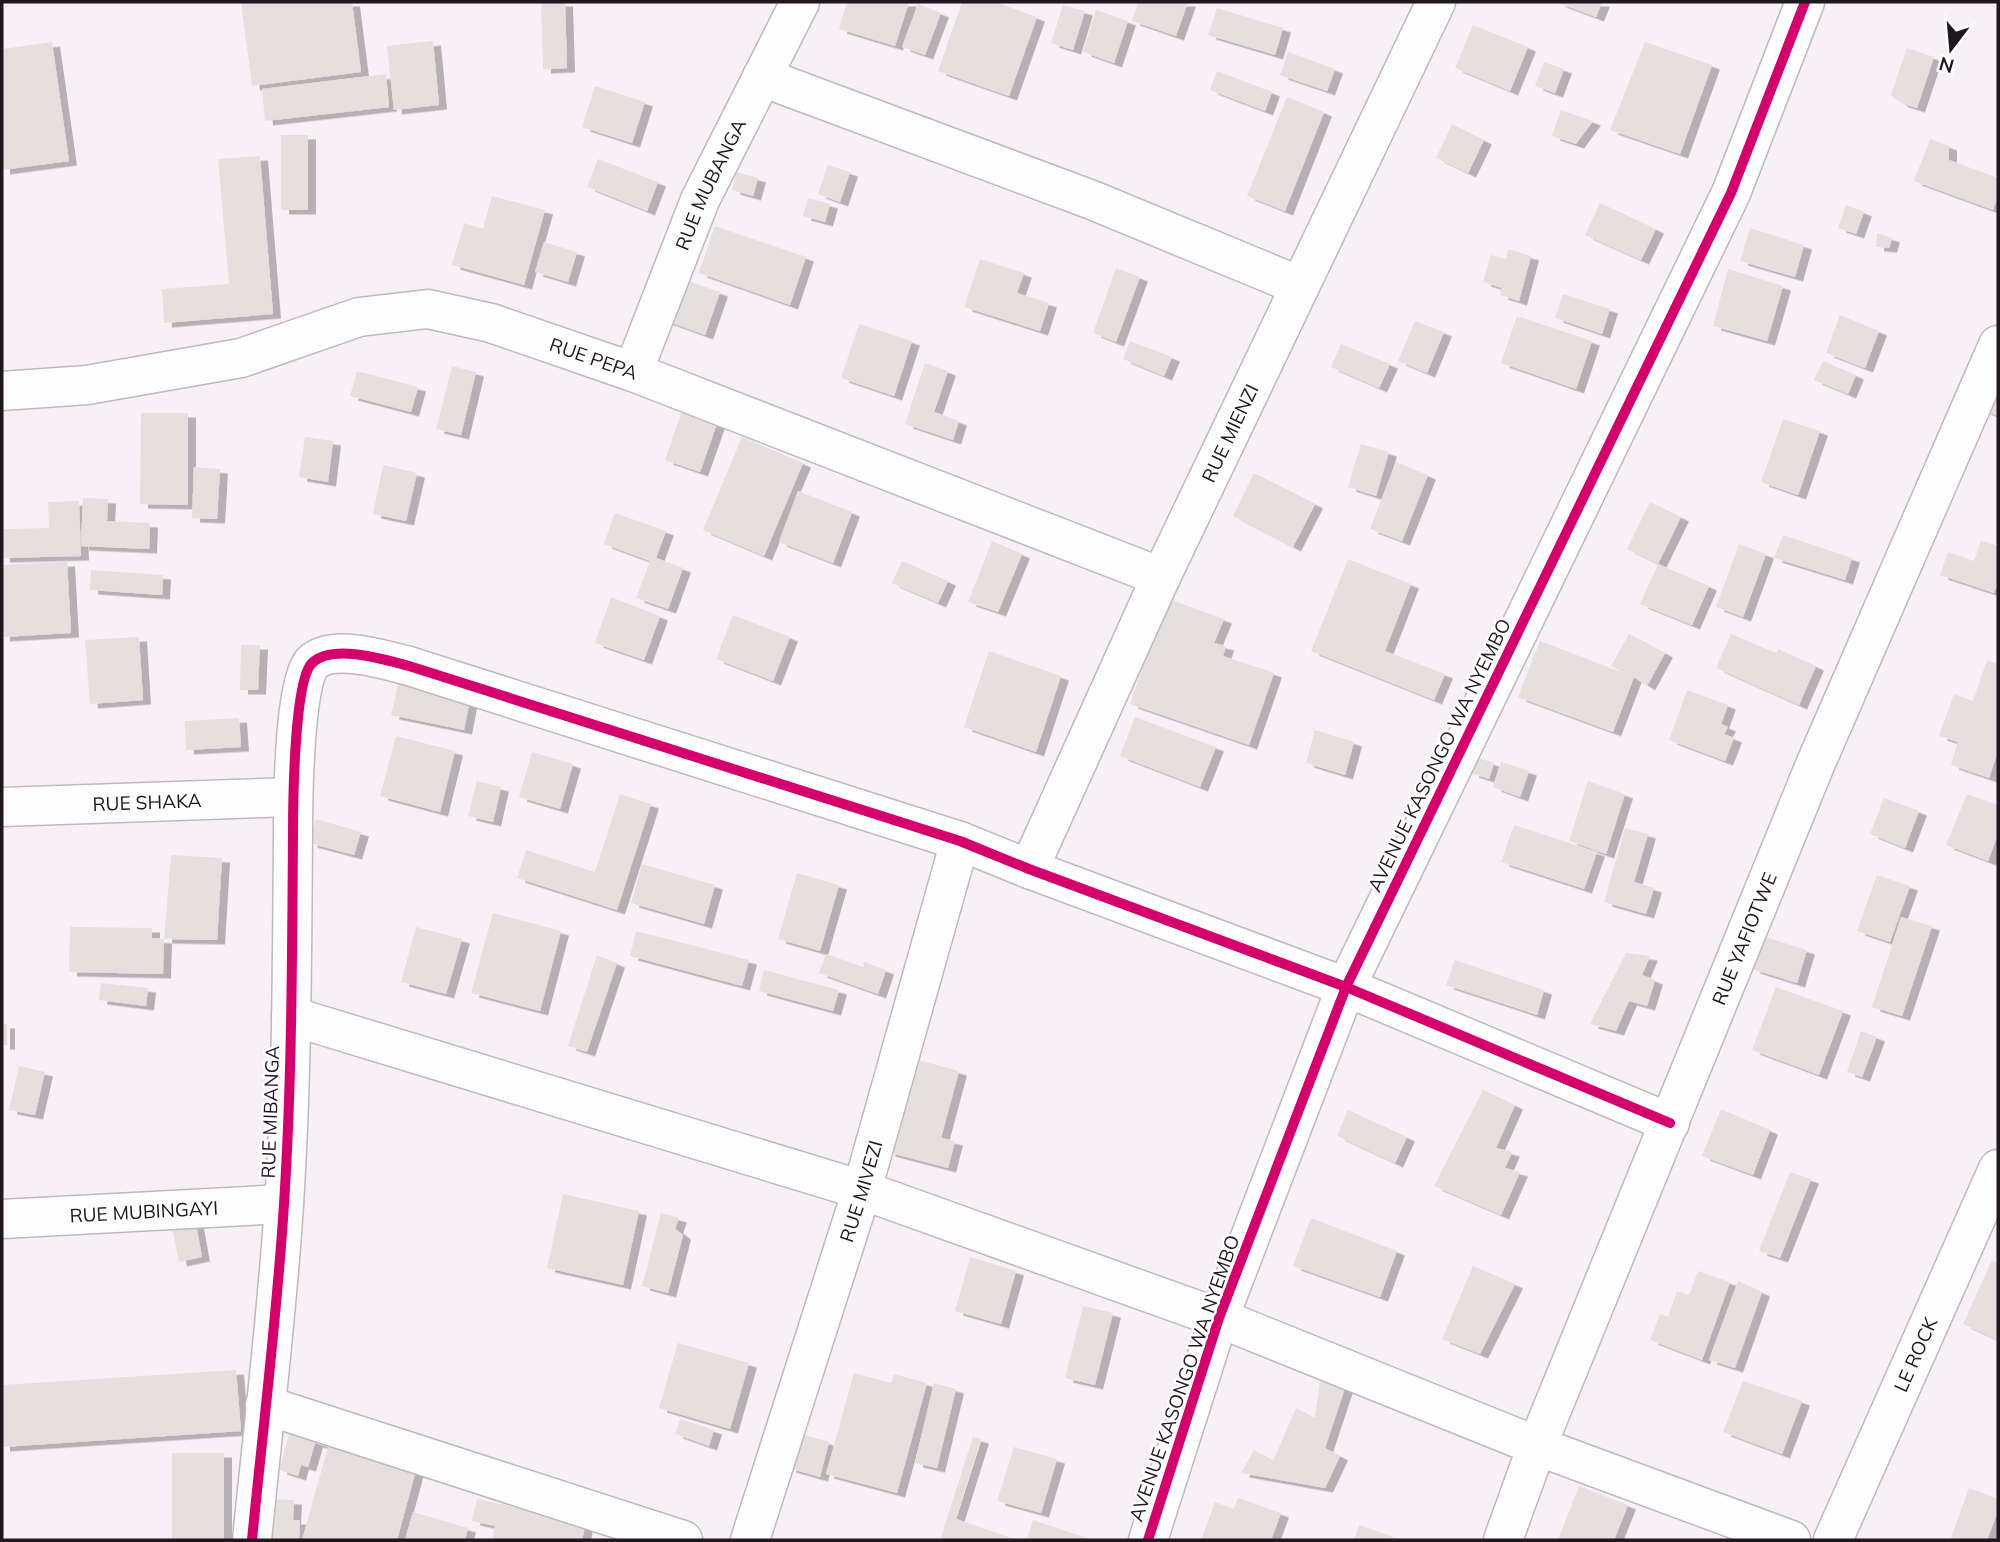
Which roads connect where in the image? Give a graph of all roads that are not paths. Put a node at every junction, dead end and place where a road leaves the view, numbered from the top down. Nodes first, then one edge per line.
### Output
1 (800, 2) edge
2 (1436, 2) edge
3 (1805, 2) edge
4 (762, 77) junction
5 (1300, 286) junction
6 (1998, 345) edge
7 (633, 372) junction
8 (2, 391) edge
9 (1161, 577) junction
10 (293, 797) junction
11 (2, 807) edge
12 (960, 841) junction
13 (1029, 869) junction
14 (1346, 987) junction
15 (291, 1016) junction
16 (1670, 1123) junction
17 (1998, 1169) edge
18 (862, 1190) junction
19 (284, 1204) junction
20 (2, 1219) edge
21 (1219, 1318) junction
22 (265, 1405) junction
23 (1537, 1446) junction
24 (252, 1540) edge
25 (683, 1540) edge
26 (751, 1540) edge
27 (1148, 1540) edge
28 (1503, 1540) edge
29 (1791, 1540) edge
30 (1833, 1540) edge

1 - 4 street, RUE MUBANGA
2 - 5 street, RUE MIENZI
3 - 14 street, AVENUE KASONGO WA NYEMBO
4 - 5 street
4 - 7 street, RUE MUBANGA
5 - 9 street, RUE MIENZI
6 - 16 street, RUE YAFIOTWE
7 - 8 street, RUE PEPA
7 - 9 street, RUE PEPA
9 - 13 street, RUE MIENZI
10 - 11 street, RUE SHAKA
10 - 12 street, RUE MIBANGA
10 - 15 street, RUE MIBANGA
12 - 13 street
12 - 18 street, RUE MIVEZI
13 - 14 street
14 - 16 street
14 - 21 street, AVENUE KASONGO WA NYEMBO
15 - 18 street
15 - 19 street, RUE MIBANGA
16 - 23 street, RUE YAFIOTWE
17 - 30 street, LE ROCK
18 - 21 street
18 - 26 street, RUE MIVEZI
19 - 20 street, RUE MUBINGAYI
19 - 22 street, RUE MIBANGA
21 - 23 street
21 - 27 street, AVENUE KASONGO WA NYEMBO
22 - 24 street, RUE MIBANGA
22 - 25 street
23 - 28 street, RUE YAFIOTWE
23 - 29 street

